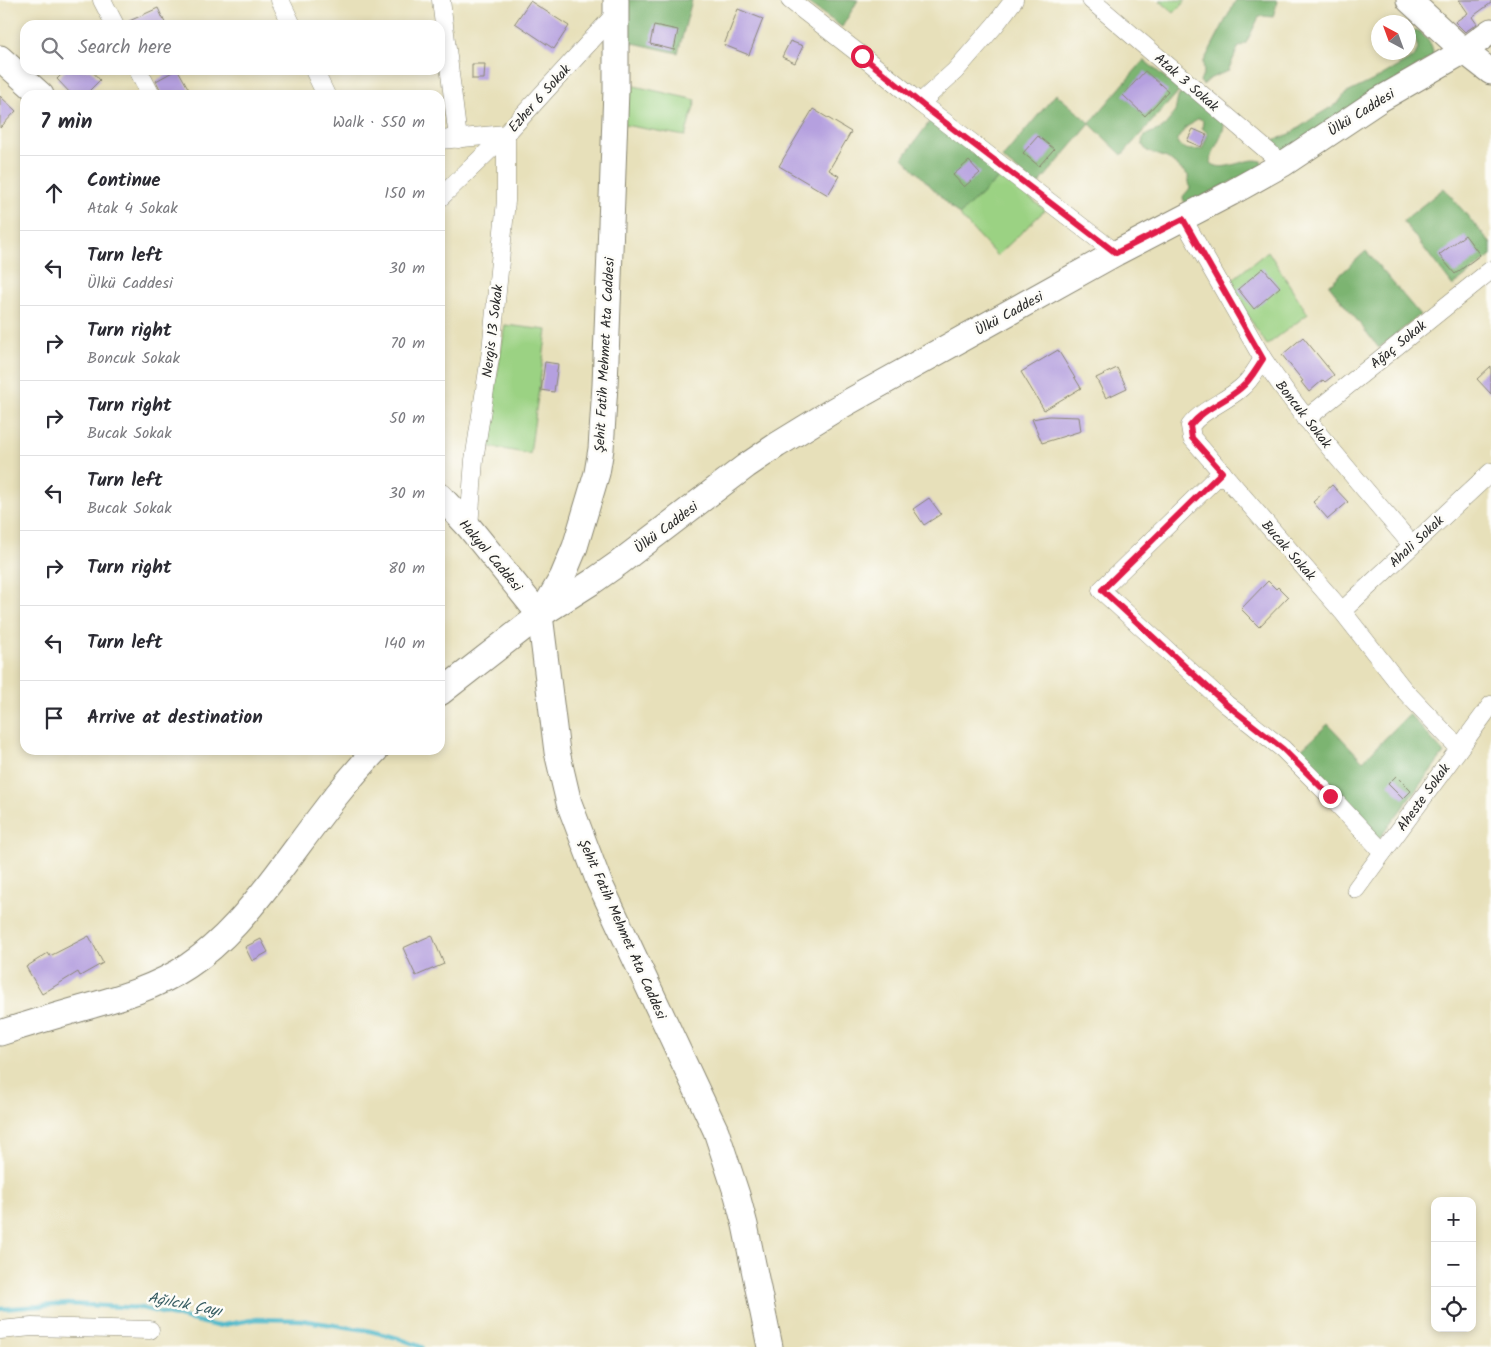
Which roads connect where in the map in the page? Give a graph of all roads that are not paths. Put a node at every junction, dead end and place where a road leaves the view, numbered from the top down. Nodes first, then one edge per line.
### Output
1 (102, 0) edge
2 (280, 0) edge
3 (441, 0) edge
4 (790, 0) edge
5 (1014, 0) edge
6 (1091, 0) edge
7 (1409, 0) edge
8 (617, 6) edge
9 (112, 20) edge
10 (290, 20) edge
11 (443, 20) edge
12 (1491, 31) edge
13 (445, 32) edge
14 (1464, 51) junction
15 (0, 58) edge
16 (1491, 72) edge
17 (141, 75) edge
18 (316, 75) edge
19 (35, 90) edge
20 (148, 90) edge
21 (320, 90) edge
22 (920, 103) junction
23 (506, 134) junction
24 (458, 138) junction
25 (445, 139) edge
26 (1283, 164) junction
27 (445, 193) edge
28 (1183, 219) junction
29 (1116, 253) junction
30 (1489, 275) edge
31 (1263, 359) junction
32 (1306, 419) junction
33 (1222, 472) junction
34 (1491, 472) edge
35 (445, 502) edge
36 (469, 528) junction
37 (1412, 545) junction
38 (1342, 611) junction
39 (540, 615) junction
40 (445, 689) edge
41 (1491, 705) edge
42 (1459, 748) junction
43 (372, 755) edge
44 (1383, 852) junction
45 (1356, 889) dead end
46 (0, 1033) edge
47 (0, 1330) edge
48 (150, 1330) dead end
49 (770, 1347) edge

1 - 9 street
2 - 10 street
3 - 11 street
4 - 22 street
5 - 22 street
6 - 26 street, Atak 3 Sokak
7 - 14 street
8 - 23 street, Ezher 6 Sokak
8 - 39 street, Şehit Fatih Mehmet Ata Caddesi
12 - 14 street, Ülkü Caddesi
13 - 24 street
14 - 16 street
14 - 26 street, Ülkü Caddesi
15 - 19 street
17 - 20 street
18 - 21 street
22 - 29 street
23 - 24 street, Ezher 6 Sokak
23 - 27 street
23 - 36 street, Nergis 13 Sokak
24 - 25 street, Ezher 6 Sokak
26 - 28 street, Ülkü Caddesi
28 - 29 street, Ülkü Caddesi
28 - 31 street, Boncuk Sokak
29 - 39 street, Ülkü Caddesi
30 - 32 street, Ağaç Sokak
31 - 32 street, Boncuk Sokak
31 - 33 street, Bucak Sokak
32 - 37 street, Boncuk Sokak
33 - 38 street, Bucak Sokak
33 - 44 street
34 - 37 street, Ahali Sokak
35 - 36 street, Hakyol Caddesi
36 - 39 street, Hakyol Caddesi
37 - 38 street, Ahali Sokak
38 - 42 street, Bucak Sokak
39 - 40 street, Ülkü Caddesi
39 - 49 street, Şehit Fatih Mehmet Ata Caddesi
41 - 42 street, Aheste Sokak
42 - 44 street, Aheste Sokak
43 - 46 street
44 - 45 street, Aheste Sokak
47 - 48 street

